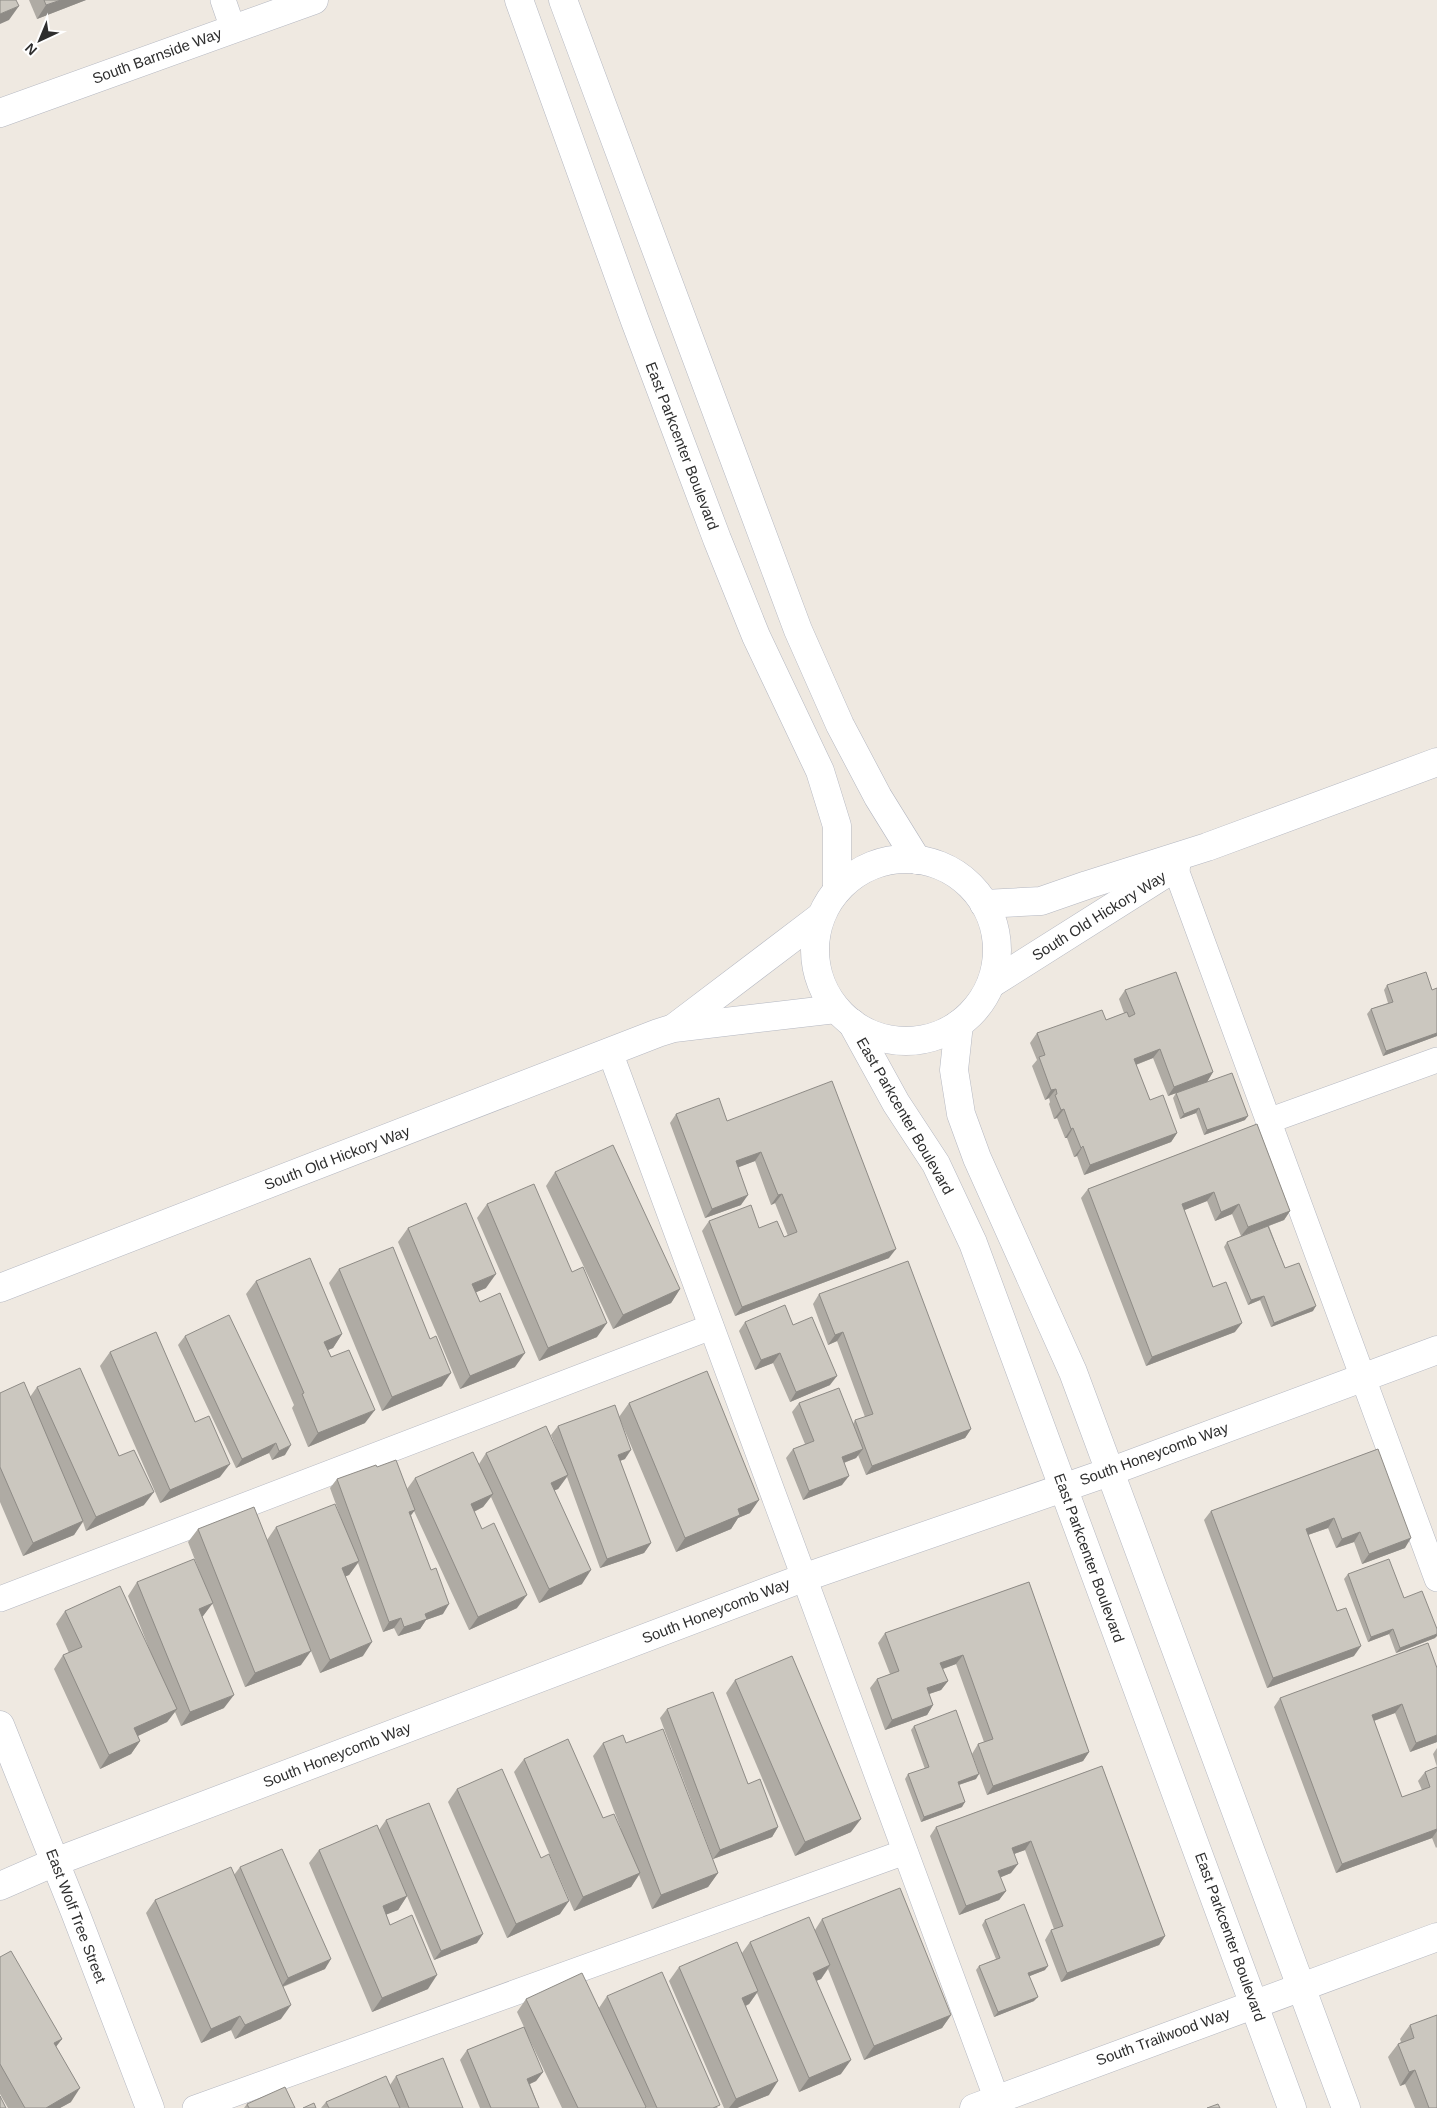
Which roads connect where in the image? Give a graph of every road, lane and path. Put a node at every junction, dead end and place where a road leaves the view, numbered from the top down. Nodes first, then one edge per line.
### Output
1 (223, 0) edge
2 (314, 0) edge
3 (519, 0) edge
4 (564, 0) edge
5 (233, 29) junction
6 (0, 113) edge
7 (1437, 762) edge
8 (1207, 847) junction
9 (917, 860) junction
10 (1175, 868) junction
11 (836, 890) junction
12 (984, 904) junction
13 (820, 918) junction
14 (991, 984) junction
15 (844, 1016) junction
16 (959, 1024) junction
17 (674, 1028) junction
18 (610, 1052) junction
19 (1437, 1060) edge
20 (1268, 1121) junction
21 (0, 1288) edge
22 (711, 1327) junction
23 (1437, 1350) edge
24 (1362, 1378) junction
25 (1109, 1472) junction
26 (1063, 1487) junction
27 (803, 1578) junction
28 (1437, 1580) edge
29 (0, 1599) edge
30 (0, 1726) edge
31 (905, 1852) junction
32 (55, 1862) junction
33 (0, 1886) edge
34 (1437, 1937) edge
35 (1302, 1987) junction
36 (1254, 2003) junction
37 (990, 2105) edge
38 (150, 2108) edge
39 (196, 2108) edge
40 (1292, 2108) edge
41 (1346, 2108) edge

1 - 5 lane
2 - 5 street, South Barnside Way
3 - 11 street, East Parkcenter Boulevard
4 - 9 street
5 - 6 street, South Barnside Way
7 - 8 street, South Old Hickory Way
8 - 10 street, South Old Hickory Way
8 - 12 street, South Old Hickory Way
9 - 11 street
9 - 12 street
10 - 14 street, South Old Hickory Way
10 - 20 lane
11 - 13 street
12 - 14 street
13 - 15 street, East Parkcenter Boulevard
13 - 17 street, South Old Hickory Way
14 - 16 street
15 - 16 street
15 - 17 street, South Old Hickory Way
15 - 26 street, East Parkcenter Boulevard
16 - 25 street
17 - 18 street, South Old Hickory Way
18 - 21 street, South Old Hickory Way
18 - 22 lane
19 - 20 lane
20 - 24 lane
22 - 27 lane
22 - 29 lane
23 - 24 street, South Honeycomb Way
24 - 25 street, South Honeycomb Way
24 - 28 lane
25 - 26 street, South Honeycomb Way
25 - 35 street
26 - 27 street, South Honeycomb Way
26 - 36 street, East Parkcenter Boulevard
27 - 31 lane
27 - 32 street, South Honeycomb Way
30 - 32 street, East Wolf Tree Street
31 - 37 lane
31 - 39 lane
32 - 33 street, South Honeycomb Way
32 - 38 street, East Wolf Tree Street
34 - 35 street, South Trailwood Way
35 - 36 street, South Trailwood Way
35 - 41 street
36 - 37 street, South Trailwood Way
36 - 40 street, East Parkcenter Boulevard

